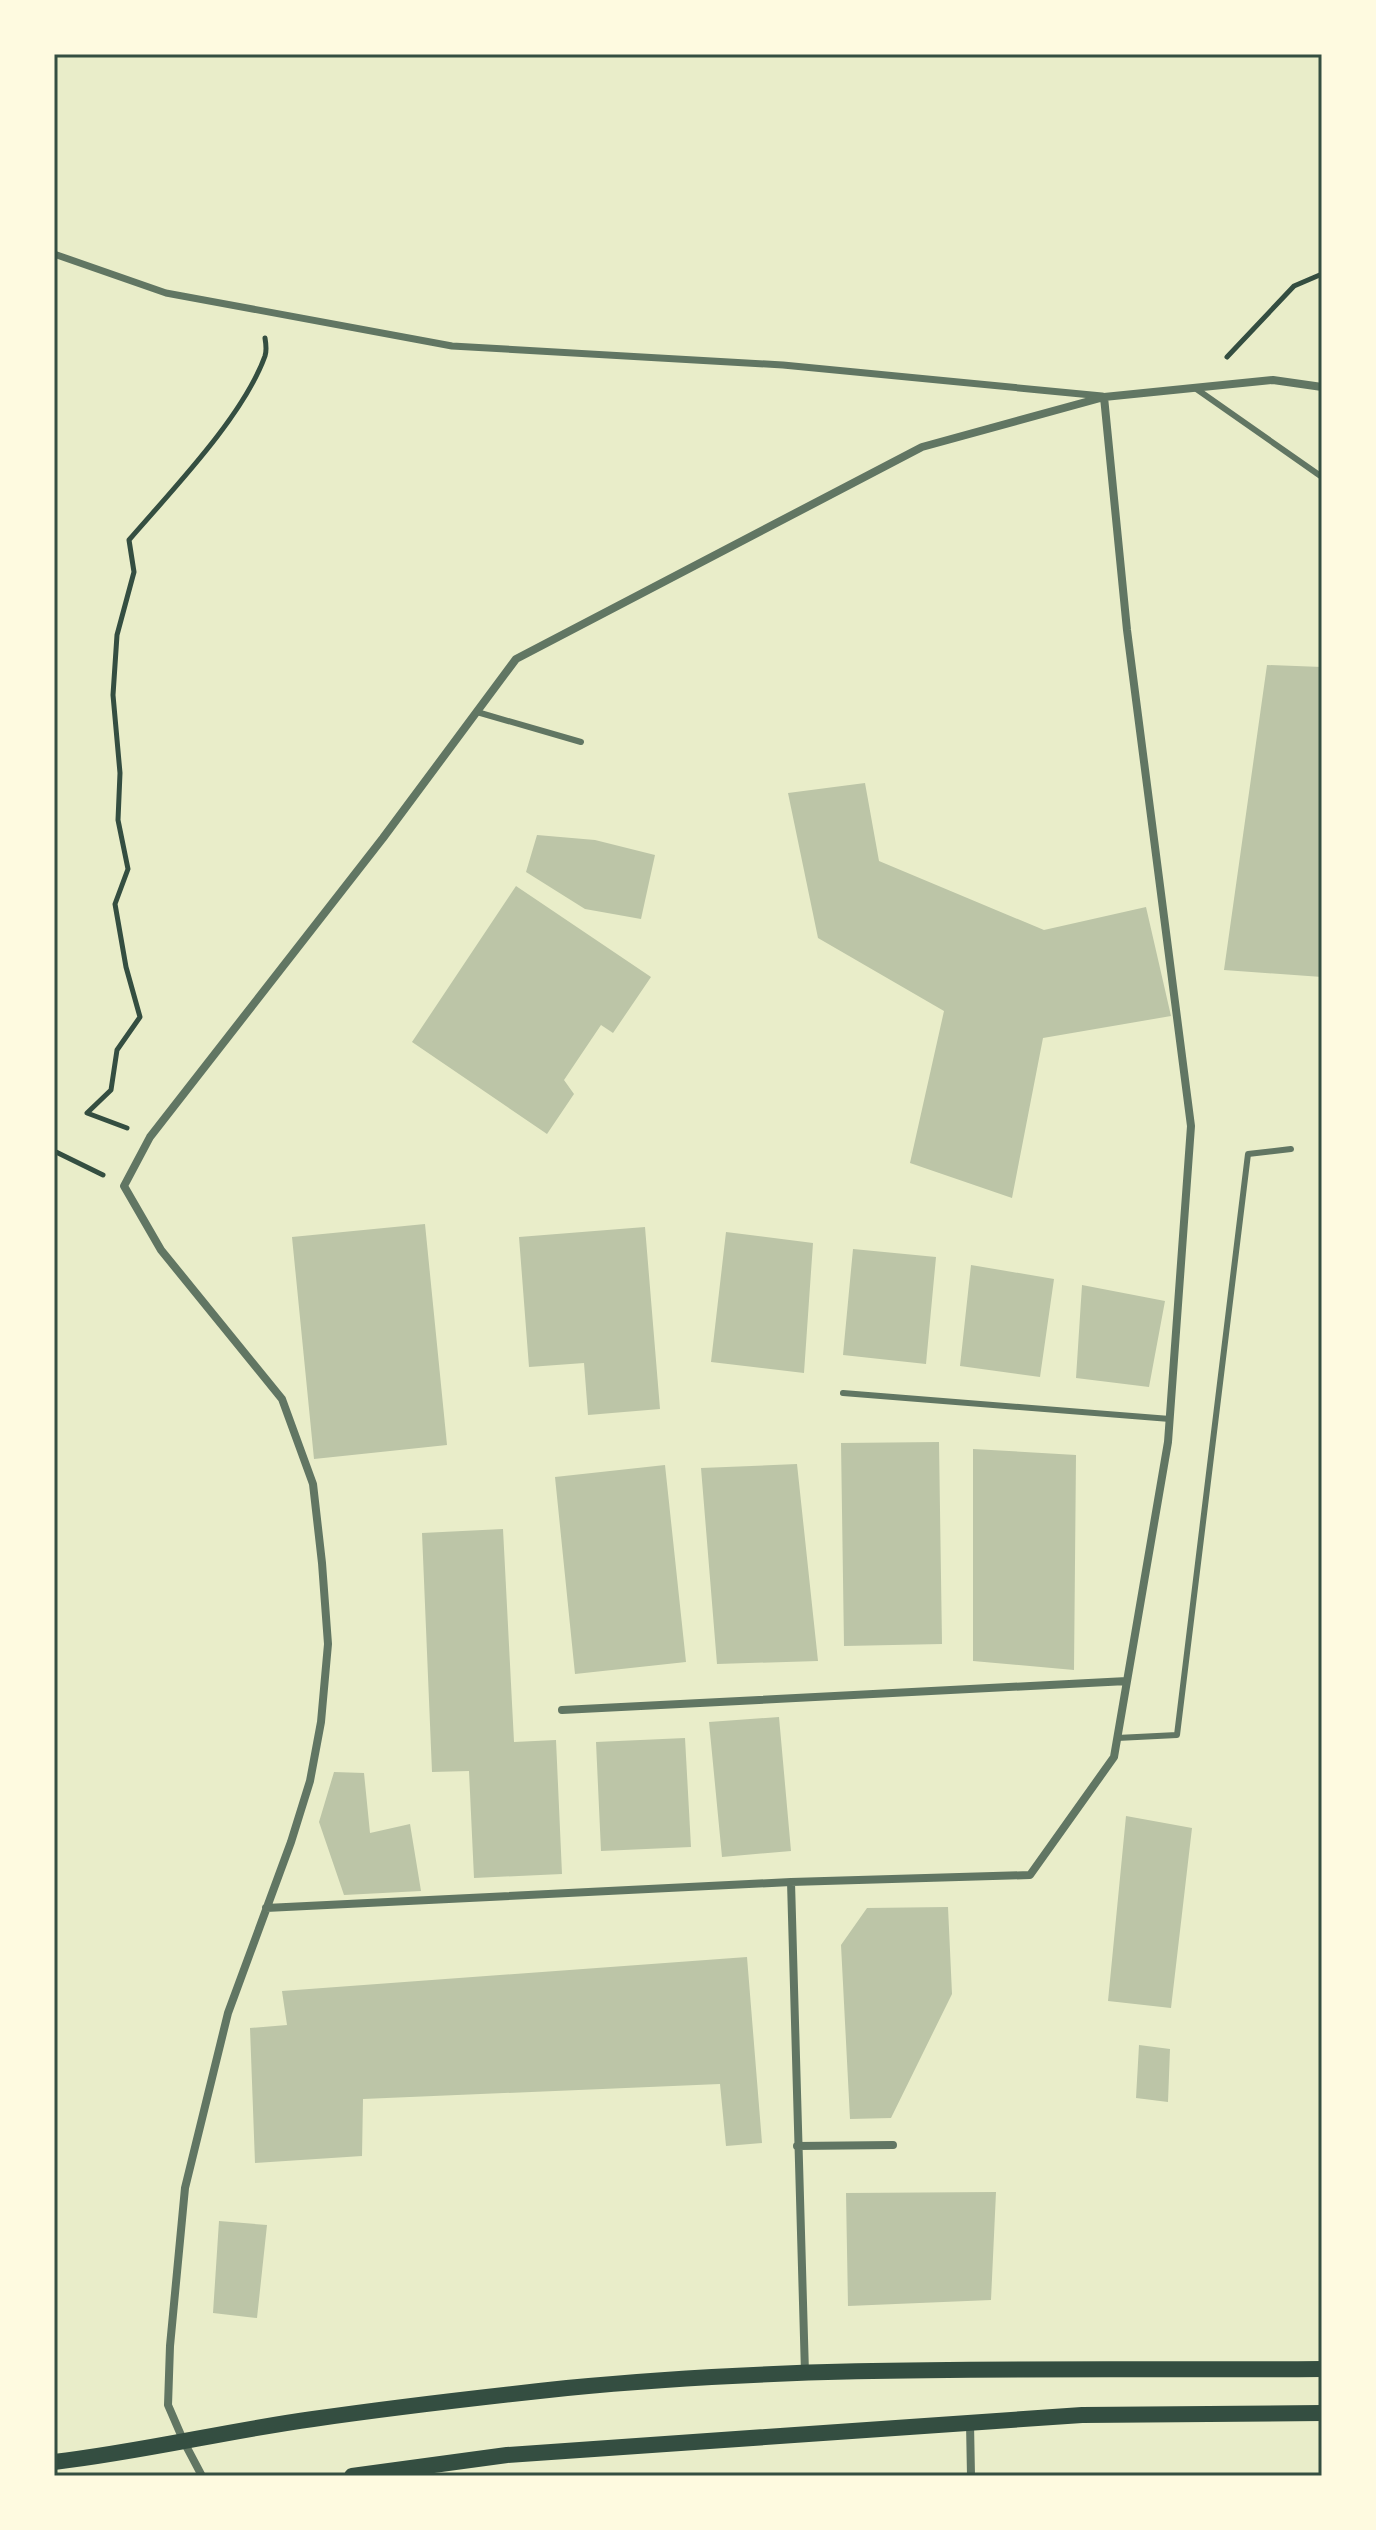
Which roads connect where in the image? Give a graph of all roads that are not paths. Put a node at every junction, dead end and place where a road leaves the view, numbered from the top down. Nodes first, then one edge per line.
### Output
1 (54, 254) edge
2 (1322, 387) edge
3 (1195, 388) junction
4 (1104, 397) junction
5 (1322, 477) edge
6 (477, 712) junction
7 (581, 742) dead end
8 (1291, 1149) dead end
9 (843, 1393) dead end
10 (1170, 1419) junction
11 (1127, 1681) junction
12 (562, 1710) dead end
13 (1117, 1738) junction
14 (791, 1882) junction
15 (266, 1908) junction
16 (893, 2145) dead end
17 (797, 2146) junction
18 (1322, 2369) edge
19 (805, 2373) junction
20 (1322, 2413) edge
21 (970, 2423) junction
22 (184, 2442) junction
23 (54, 2462) edge
24 (202, 2476) edge
25 (352, 2476) edge
26 (971, 2476) edge

1 - 4 street
2 - 3 street
3 - 4 street
3 - 5 lane
4 - 6 street
4 - 10 street
6 - 7 lane
6 - 15 street
8 - 13 lane
9 - 10 lane
10 - 11 street
11 - 12 street
11 - 13 street
13 - 14 street
14 - 15 street
14 - 17 street
15 - 22 street
16 - 17 street
17 - 19 street
18 - 19 main road
19 - 22 main road
20 - 21 main road
21 - 25 main road
21 - 26 street
22 - 23 main road
22 - 24 street

